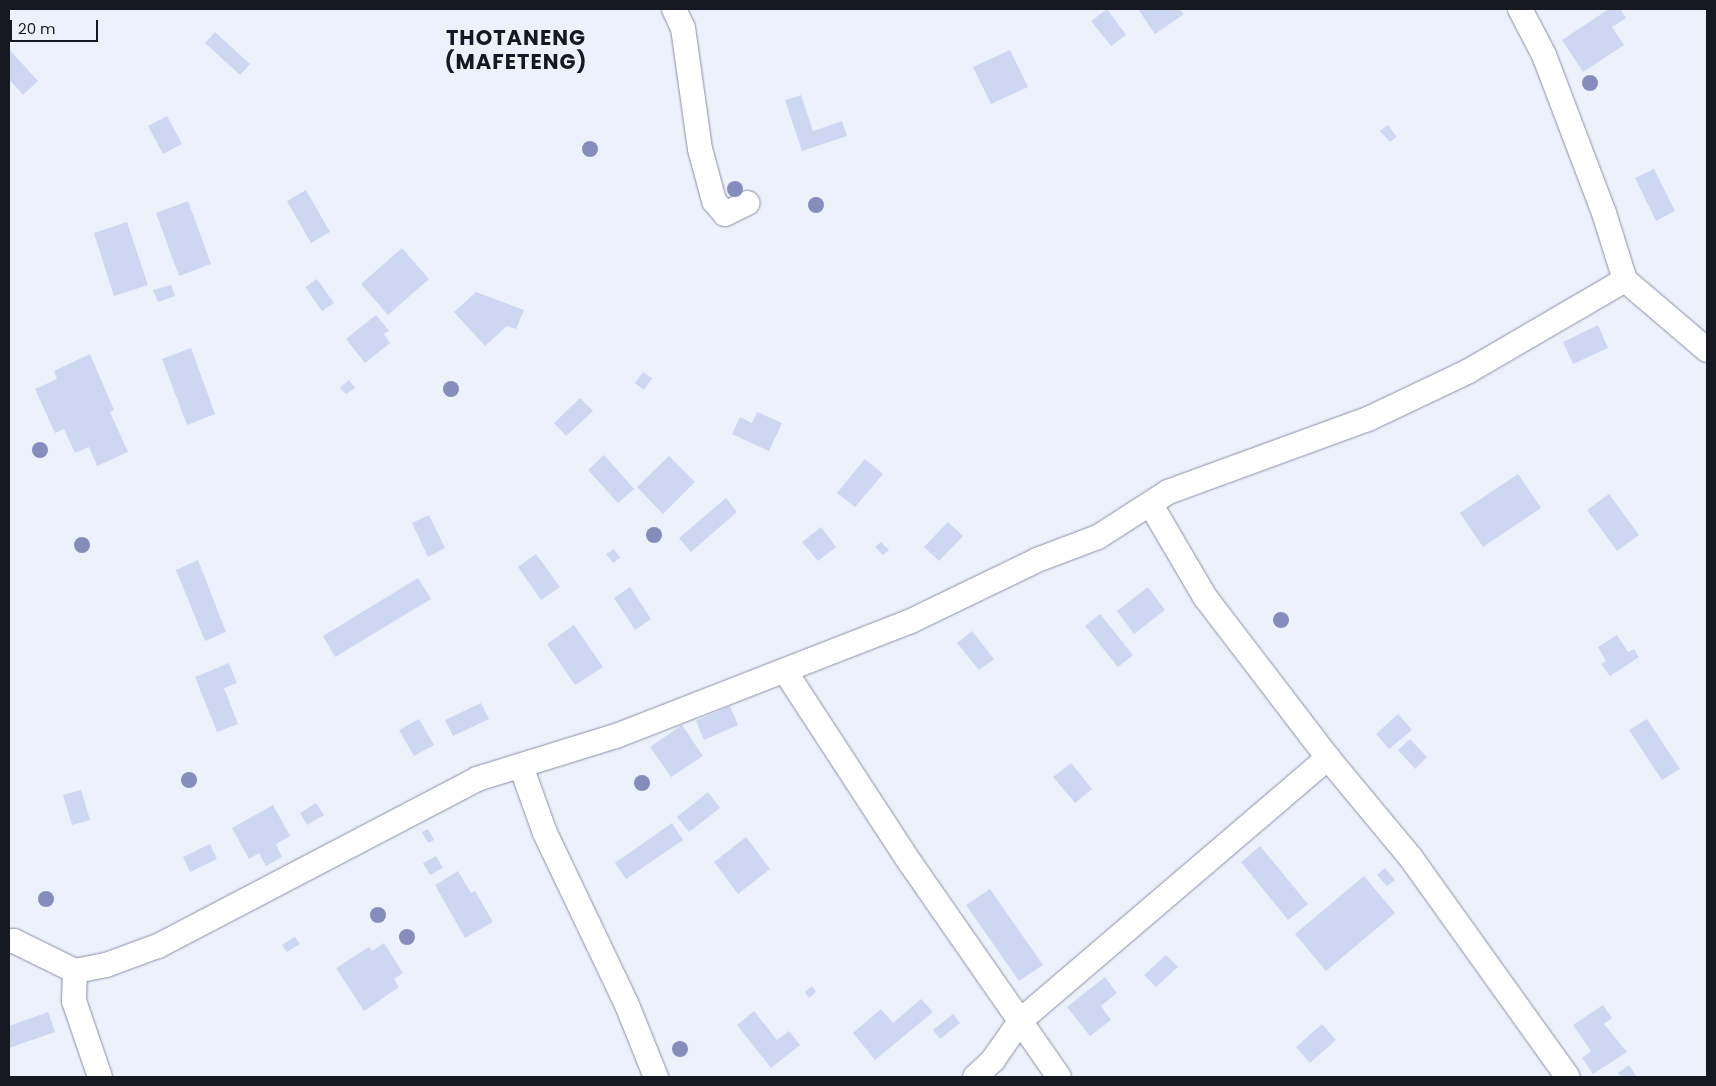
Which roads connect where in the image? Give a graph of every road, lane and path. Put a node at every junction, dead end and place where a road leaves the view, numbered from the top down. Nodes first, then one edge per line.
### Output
1 (674, 9) edge
2 (1520, 9) edge
3 (748, 203) dead end
4 (1625, 280) junction
5 (1707, 350) edge
6 (1151, 505) junction
7 (785, 671) junction
8 (1328, 758) junction
9 (521, 766) junction
10 (9, 941) edge
11 (75, 971) junction
12 (1021, 1020) junction
13 (649, 1074) edge
14 (100, 1077) edge
15 (975, 1077) edge
16 (1059, 1077) edge
17 (1568, 1077) edge

1 - 3 street
2 - 4 street
4 - 5 street
4 - 6 street
6 - 7 street
6 - 8 street
7 - 9 street
7 - 12 street
8 - 12 street
8 - 17 street
9 - 11 street
9 - 13 street
10 - 11 street
11 - 14 street
12 - 15 street
12 - 16 street

